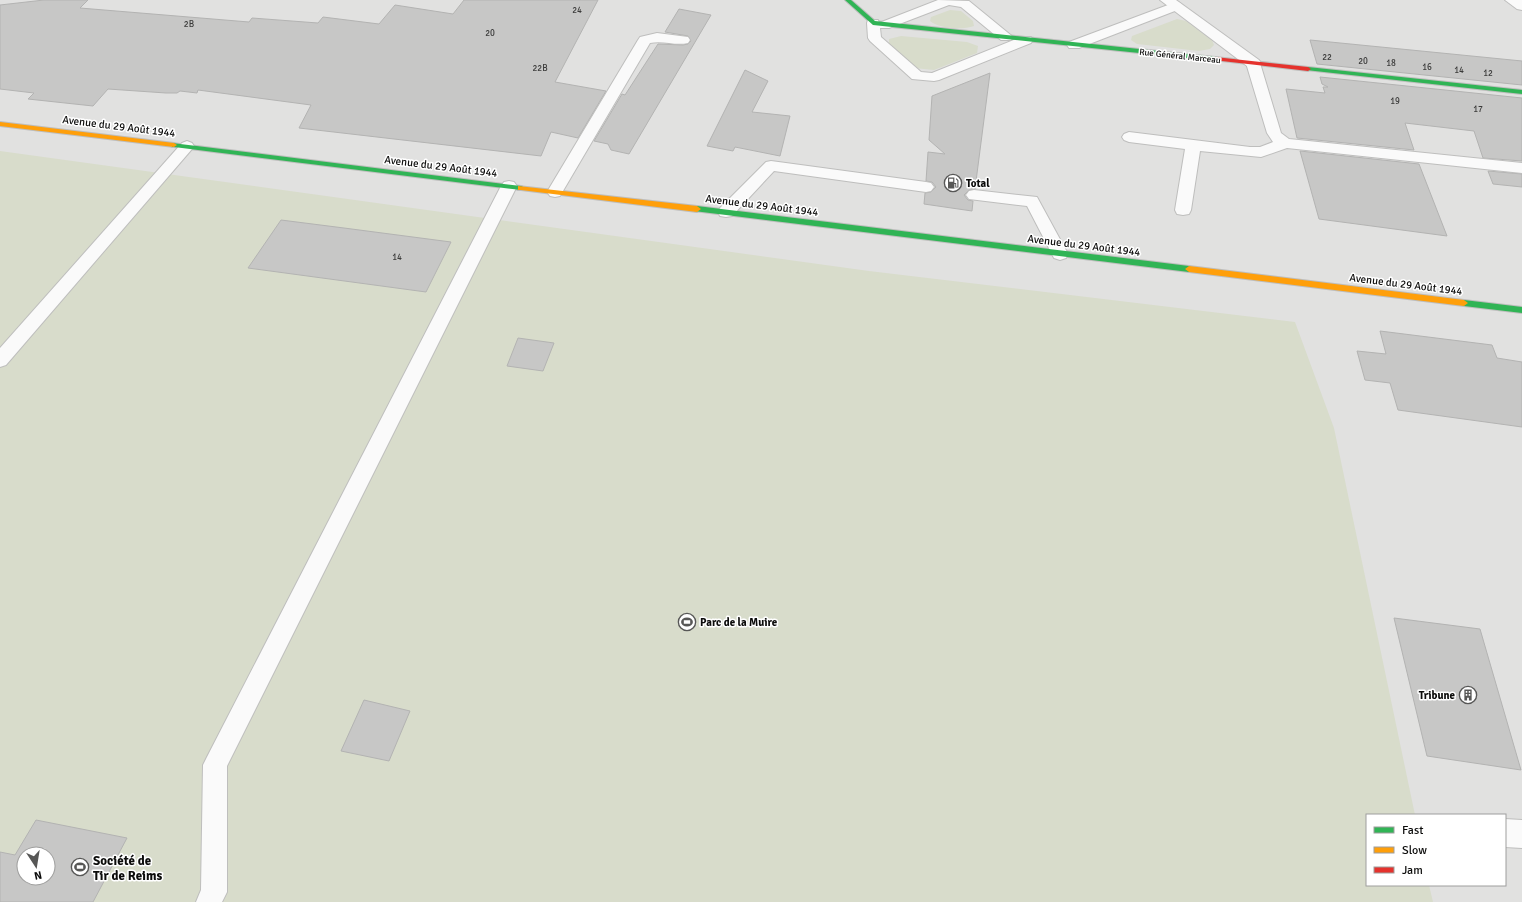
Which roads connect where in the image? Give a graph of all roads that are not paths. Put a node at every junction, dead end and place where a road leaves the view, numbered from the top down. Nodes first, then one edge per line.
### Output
1 (848, 0) edge
2 (1512, 0) edge
3 (1171, 3) edge
4 (1522, 6) edge
5 (878, 24) junction
6 (1006, 37) junction
7 (683, 40) dead end
8 (1026, 40) junction
9 (1074, 44) junction
10 (1253, 63) junction
11 (1522, 92) edge
12 (0, 124) edge
13 (1129, 137) dead end
14 (1286, 143) junction
15 (1193, 145) junction
16 (187, 146) junction
17 (1522, 168) edge
18 (509, 186) junction
19 (926, 187) dead end
20 (555, 192) junction
21 (974, 195) dead end
22 (1184, 210) dead end
23 (726, 212) junction
24 (1060, 254) junction
25 (1522, 310) edge
26 (0, 360) edge
27 (1506, 833) edge
28 (1522, 834) edge
29 (209, 902) edge

1 - 5 main road
2 - 4 street
3 - 9 lane
3 - 10 street
5 - 6 main road, Rue Général Marceau
5 - 6 lane
5 - 8 lane
6 - 8 main road, Rue Général Marceau
7 - 20 lane
8 - 9 main road, Rue Général Marceau
9 - 10 main road, Rue Général Marceau
10 - 11 main road, Rue Général Marceau
10 - 14 lane
12 - 16 main road, Avenue du 29 Août 1944
13 - 15 lane
14 - 15 lane
14 - 17 lane
15 - 22 lane
16 - 18 main road, Avenue du 29 Août 1944
16 - 26 lane
18 - 20 main road, Avenue du 29 Août 1944
18 - 29 lane
19 - 23 lane
20 - 23 main road, Avenue du 29 Août 1944
21 - 24 lane
23 - 24 main road, Avenue du 29 Août 1944
24 - 25 main road, Avenue du 29 Août 1944
27 - 28 street

